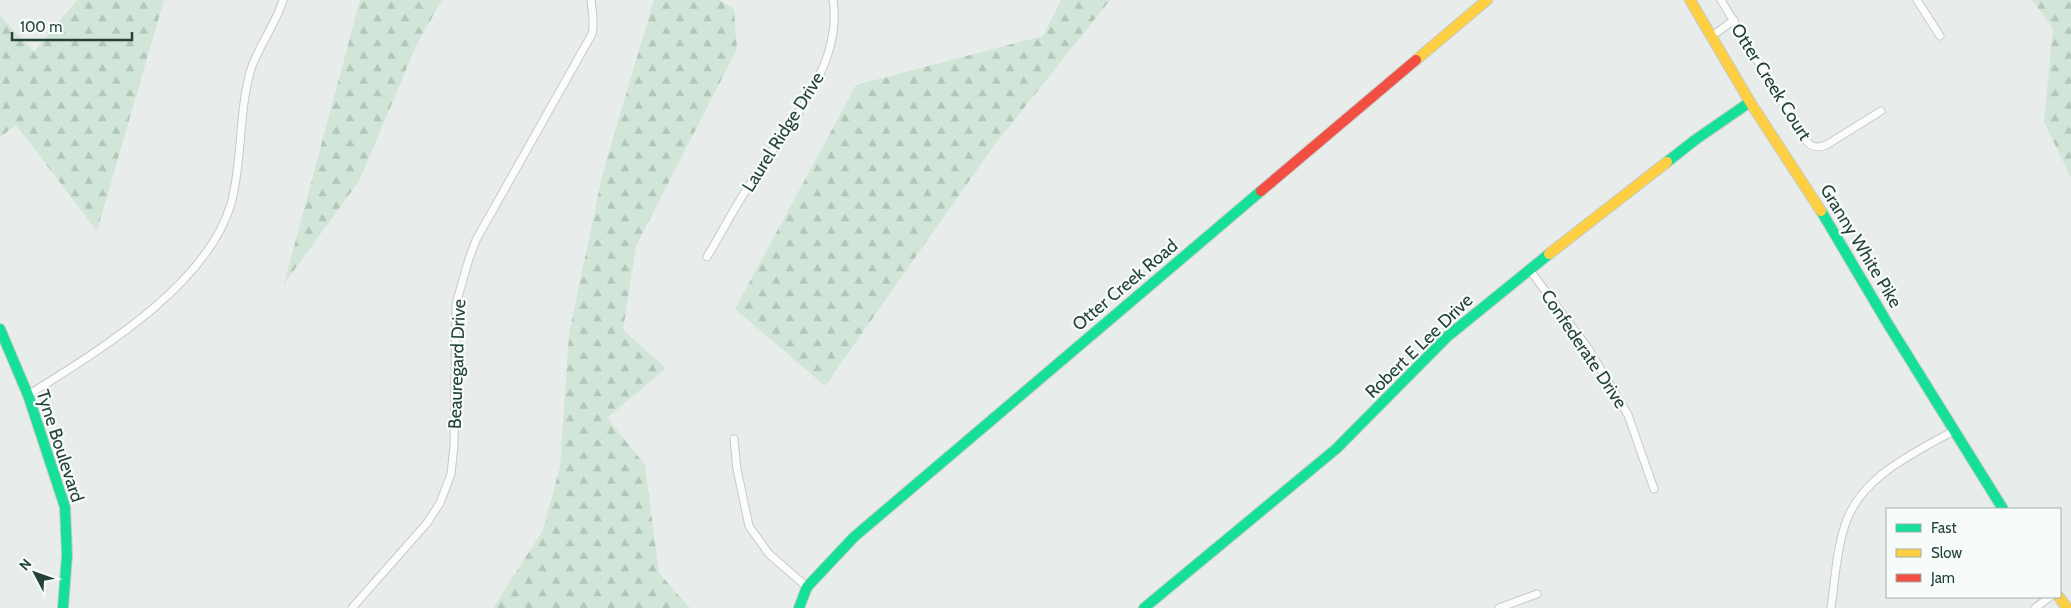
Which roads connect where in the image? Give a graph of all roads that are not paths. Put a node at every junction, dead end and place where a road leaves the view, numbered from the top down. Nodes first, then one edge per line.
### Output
1 (282, 0) edge
2 (592, 0) edge
3 (833, 0) edge
4 (1487, 0) edge
5 (1690, 0) edge
6 (1721, 0) edge
7 (1917, 0) edge
8 (1734, 20) junction
9 (1712, 36) junction
10 (1940, 36) dead end
11 (1750, 102) junction
12 (1881, 111) dead end
13 (707, 257) dead end
14 (1529, 268) junction
15 (0, 329) edge
16 (28, 395) junction
17 (1955, 430) junction
18 (734, 439) dead end
19 (1654, 489) dead end
20 (2002, 508) edge
21 (807, 587) junction
22 (1537, 594) dead end
23 (2049, 598) edge
24 (1151, 606) edge
25 (63, 608) edge
26 (354, 608) edge
27 (799, 608) edge
28 (1499, 608) edge
29 (1831, 608) edge
30 (2035, 608) edge

1 - 16 street
2 - 26 street, Beauregard Drive
3 - 13 street, Laurel Ridge Drive
4 - 21 street, Otter Creek Road
5 - 9 street, Granny White Pike
6 - 8 street, Otter Creek Court
7 - 10 street
8 - 9 street
8 - 12 street, Otter Creek Court
9 - 11 street, Granny White Pike
11 - 14 street, Robert E Lee Drive
11 - 17 street, Granny White Pike
14 - 19 street, Confederate Drive
14 - 24 street, Robert E Lee Drive
15 - 16 street, Tyne Boulevard
16 - 25 street, Tyne Boulevard
17 - 20 street, Granny White Pike
17 - 29 street
18 - 21 street
21 - 27 street, Otter Creek Road
22 - 28 street
23 - 30 street

